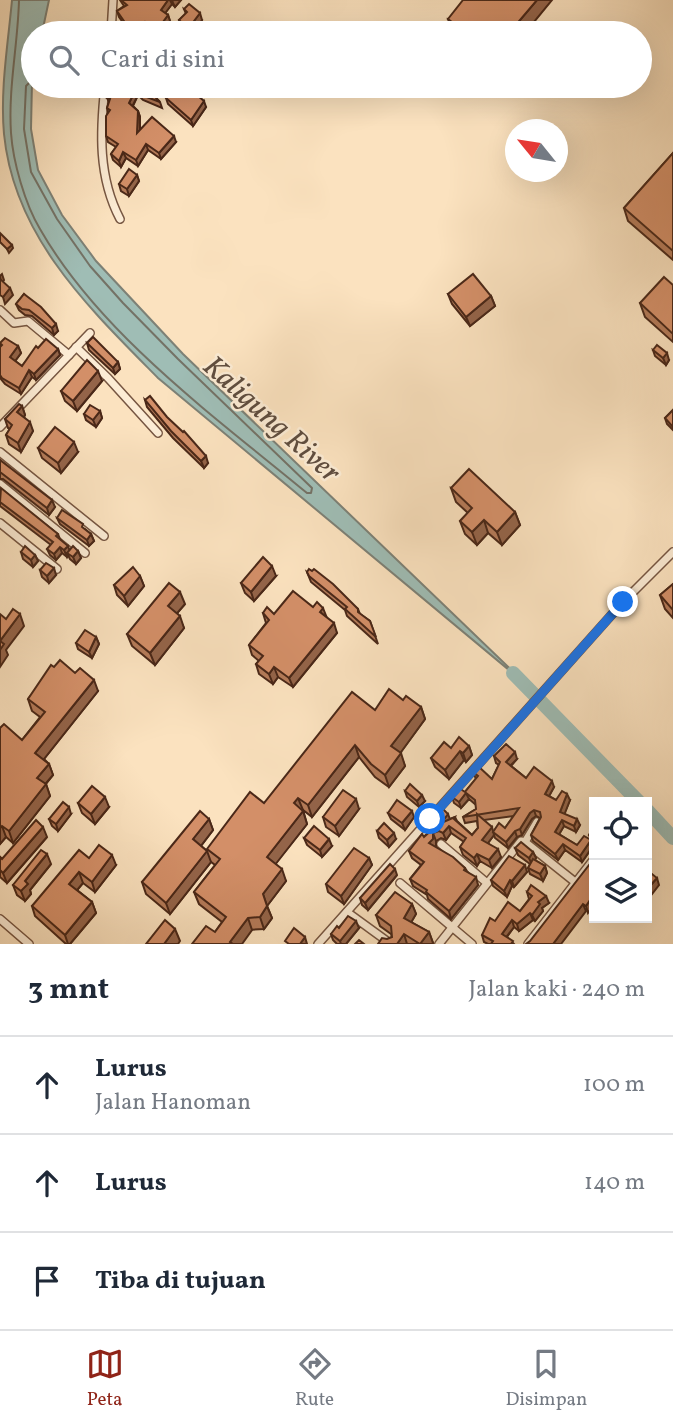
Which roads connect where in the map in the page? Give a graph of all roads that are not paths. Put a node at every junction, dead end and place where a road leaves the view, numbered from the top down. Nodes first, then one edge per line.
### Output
1 (113, 0) edge
2 (112, 21) edge
3 (103, 98) edge
4 (120, 219) dead end
5 (0, 310) edge
6 (90, 333) dead end
7 (76, 347) junction
8 (69, 355) junction
9 (0, 427) edge
10 (158, 433) dead end
11 (0, 452) edge
12 (0, 484) edge
13 (0, 523) edge
14 (104, 536) dead end
15 (673, 552) edge
16 (86, 553) dead end
17 (57, 569) edge
18 (537, 822) edge
19 (525, 842) junction
20 (441, 844) dead end
21 (593, 860) edge
22 (400, 883) dead end
23 (487, 883) junction
24 (575, 883) junction
25 (347, 912) junction
26 (0, 921) edge
27 (452, 928) junction
28 (29, 944) edge
29 (318, 944) edge
30 (391, 944) edge
31 (439, 944) edge
32 (472, 944) edge
33 (527, 944) edge

1 - 2 street
3 - 4 street
5 - 8 street
6 - 7 street
7 - 8 street
7 - 10 street
8 - 9 street
11 - 14 street
12 - 16 street
13 - 17 street
15 - 25 street
18 - 19 street
19 - 23 street
19 - 24 street
20 - 23 street
21 - 24 street
22 - 27 street
23 - 27 street
24 - 33 street
25 - 29 street
25 - 30 street
26 - 28 street
27 - 31 street
27 - 32 street

